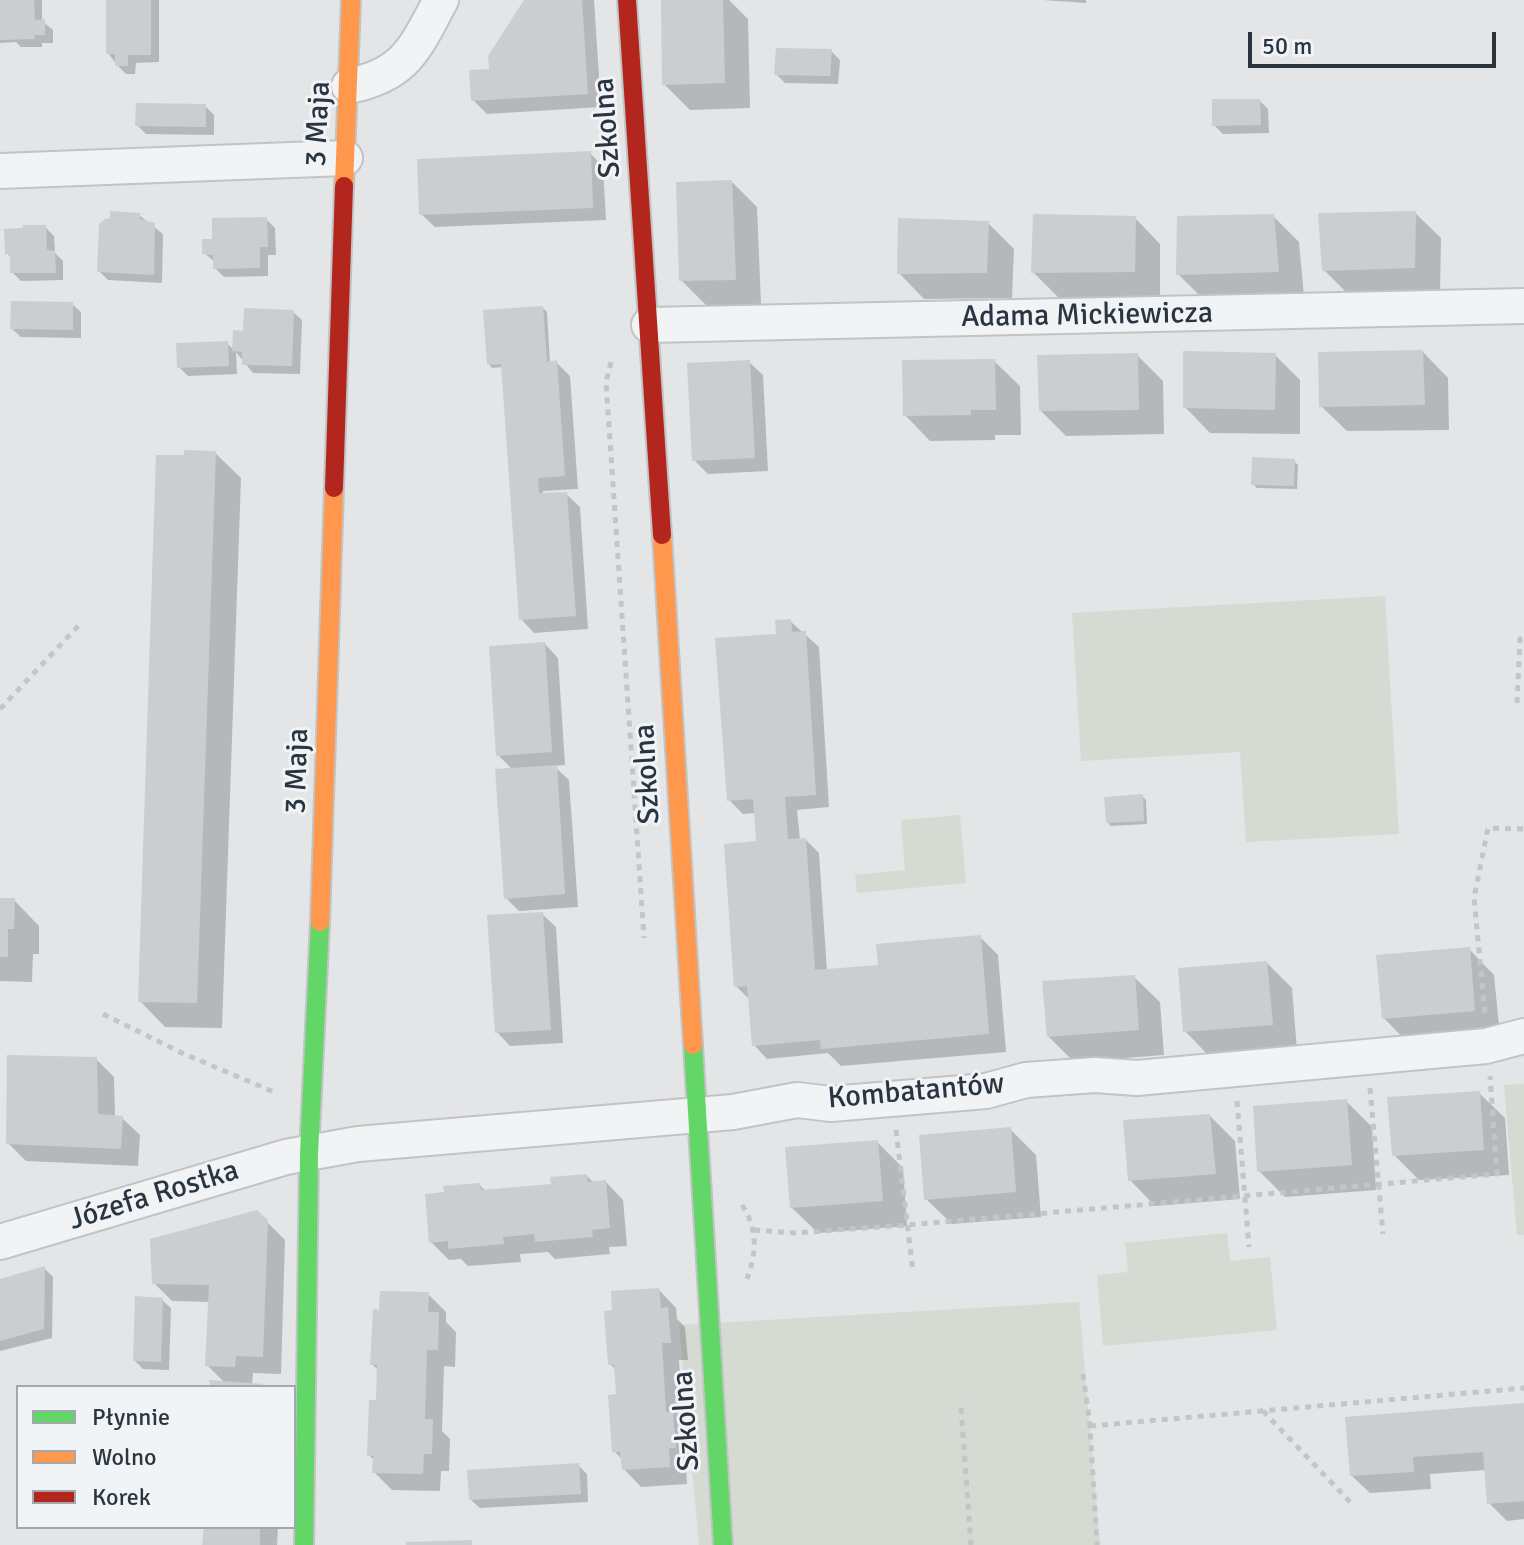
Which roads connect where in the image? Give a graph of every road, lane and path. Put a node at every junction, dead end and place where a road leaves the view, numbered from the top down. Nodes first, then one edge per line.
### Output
1 (351, 0) edge
2 (441, 0) edge
3 (627, 0) edge
4 (349, 86) junction
5 (345, 158) junction
6 (0, 171) edge
7 (1524, 306) edge
8 (649, 325) junction
9 (82, 622) dead end
10 (1524, 640) edge
11 (1517, 703) dead end
12 (0, 709) edge
13 (1524, 829) edge
14 (103, 1014) dead end
15 (1486, 1026) dead end
16 (1524, 1036) edge
17 (1489, 1067) dead end
18 (1369, 1077) dead end
19 (1236, 1089) dead end
20 (276, 1093) dead end
21 (696, 1115) junction
22 (895, 1118) dead end
23 (309, 1154) junction
24 (1378, 1184) junction
25 (1244, 1196) junction
26 (907, 1225) junction
27 (754, 1230) dead end
28 (1383, 1234) dead end
29 (0, 1242) edge
30 (1249, 1247) dead end
31 (913, 1272) dead end
32 (1083, 1374) dead end
33 (1524, 1388) edge
34 (961, 1408) dead end
35 (1263, 1411) junction
36 (1090, 1426) junction
37 (1353, 1505) dead end
38 (304, 1545) edge
39 (723, 1545) edge
40 (971, 1545) edge
41 (1097, 1545) edge

1 - 4 main road, 3 Maja
2 - 4 street
3 - 8 main road, Szkolna
4 - 5 main road, 3 Maja
5 - 6 street
5 - 23 main road, 3 Maja
7 - 8 street, Adama Mickiewicza
8 - 21 main road, Szkolna
9 - 12 path
10 - 11 path
13 - 15 path
14 - 20 path
16 - 21 street, Kombatantów
17 - 24 path
18 - 24 path
19 - 25 path
21 - 23 street, Kombatantów
21 - 39 main road, Szkolna
22 - 26 path
23 - 29 street, Józefa Rostka
23 - 38 main road, 3 Maja
24 - 25 path
24 - 28 path
25 - 26 path
25 - 30 path
26 - 27 path
26 - 31 path
32 - 36 path
33 - 35 path
34 - 40 path
35 - 36 path
35 - 37 path
36 - 41 path

